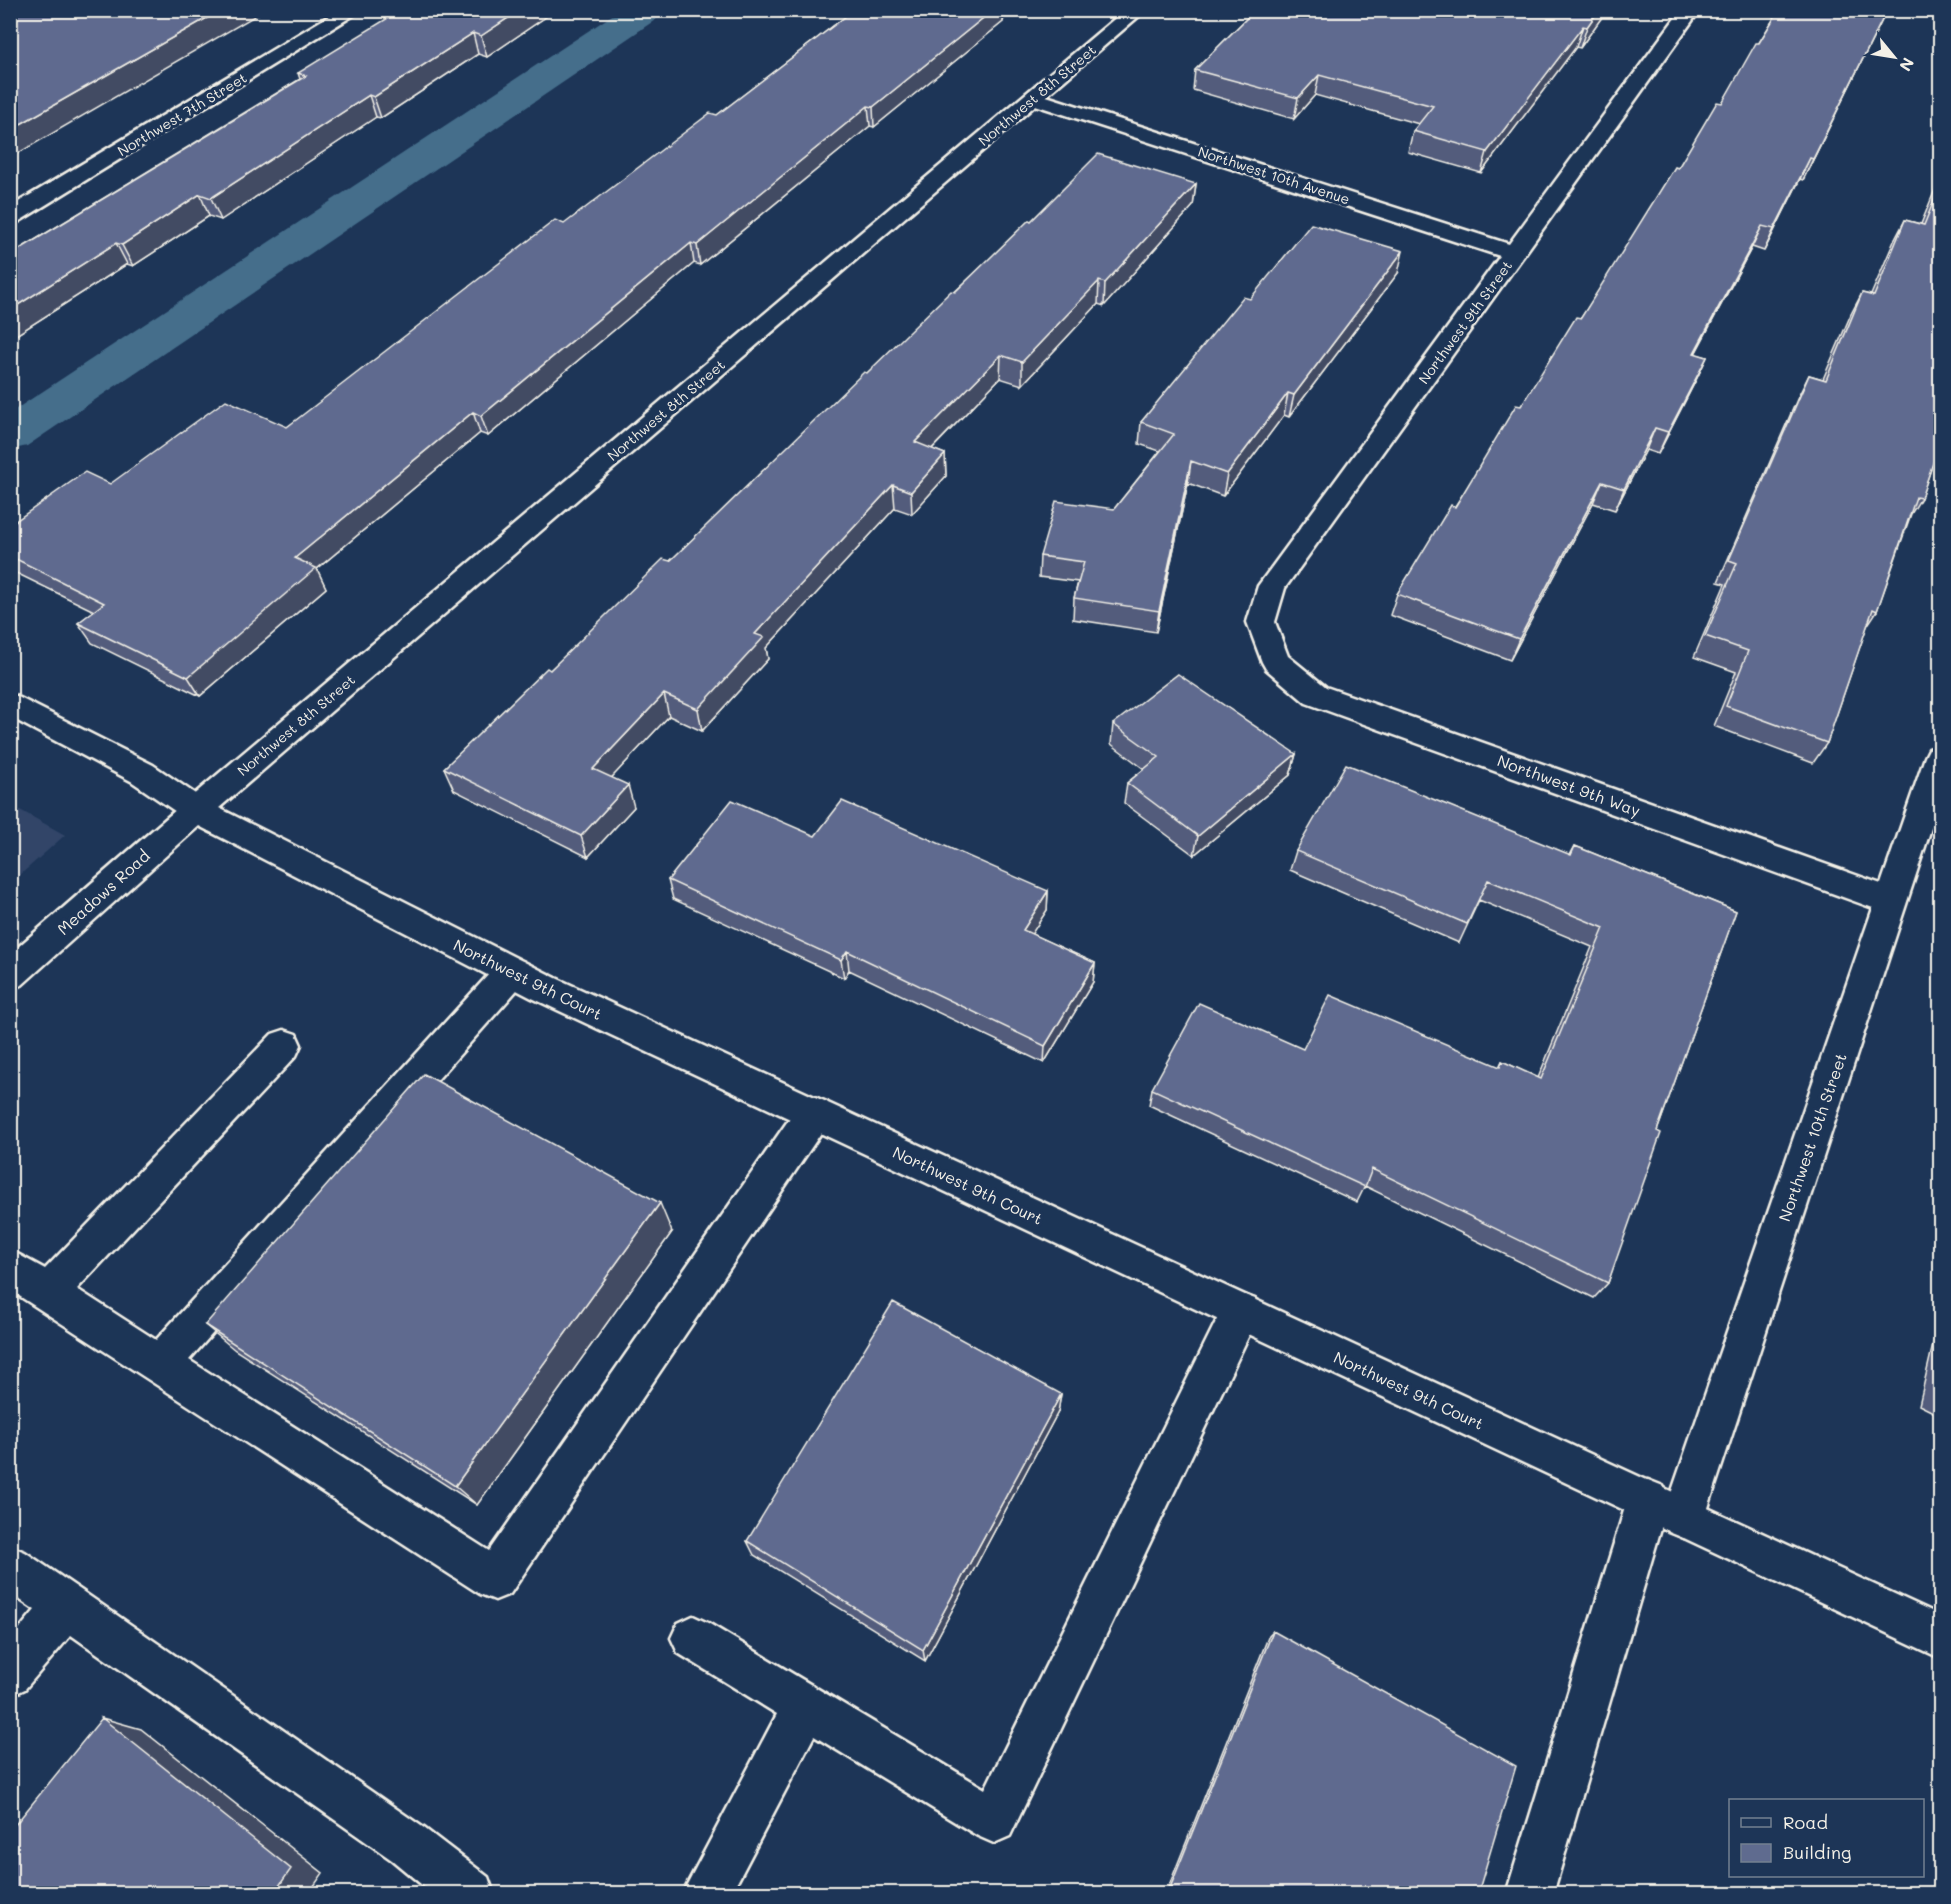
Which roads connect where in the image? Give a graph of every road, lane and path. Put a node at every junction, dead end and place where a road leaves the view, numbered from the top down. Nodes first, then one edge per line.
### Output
1 (353, 10) edge
2 (1137, 10) edge
3 (1691, 10) edge
4 (1033, 98) junction
5 (10, 217) edge
6 (1515, 253) junction
7 (1268, 640) joint
8 (10, 704) edge
9 (1941, 757) edge
10 (196, 810) junction
11 (1892, 901) junction
12 (512, 972) junction
13 (10, 975) edge
14 (284, 1045) dead end
15 (814, 1113) junction
16 (10, 1268) edge
17 (49, 1292) junction
18 (1241, 1312) junction
19 (160, 1364) junction
20 (1666, 1509) junction
21 (10, 1567) edge
22 (67, 1606) junction
23 (1941, 1637) edge
24 (693, 1638) dead end
25 (10, 1674) edge
26 (806, 1706) junction
27 (471, 1893) edge
28 (705, 1893) edge
29 (1529, 1893) edge

1 - 5 street, Northwest 7th Street
2 - 4 street, Northwest 8th Street
3 - 6 street, Northwest 9th Street
4 - 6 street, Northwest 10th Avenue
4 - 10 street, Northwest 8th Street
6 - 7 street, Northwest 9th Street
7 - 11 street, Northwest 9th Way
8 - 10 street, Northwest 9th Court
9 - 11 street, Northwest 10th Street
10 - 12 street, Northwest 9th Court
10 - 13 street, Meadows Road
11 - 20 street, Northwest 10th Street
12 - 15 street, Northwest 9th Court
12 - 19 street
14 - 17 street
15 - 18 street, Northwest 9th Court
15 - 19 street
16 - 17 street
17 - 19 street
18 - 20 street, Northwest 9th Court
18 - 26 street
20 - 23 street, Northwest 9th Court
20 - 29 street, Northwest 10th Street
21 - 22 street
22 - 25 street
22 - 27 street
24 - 26 street
26 - 28 street

